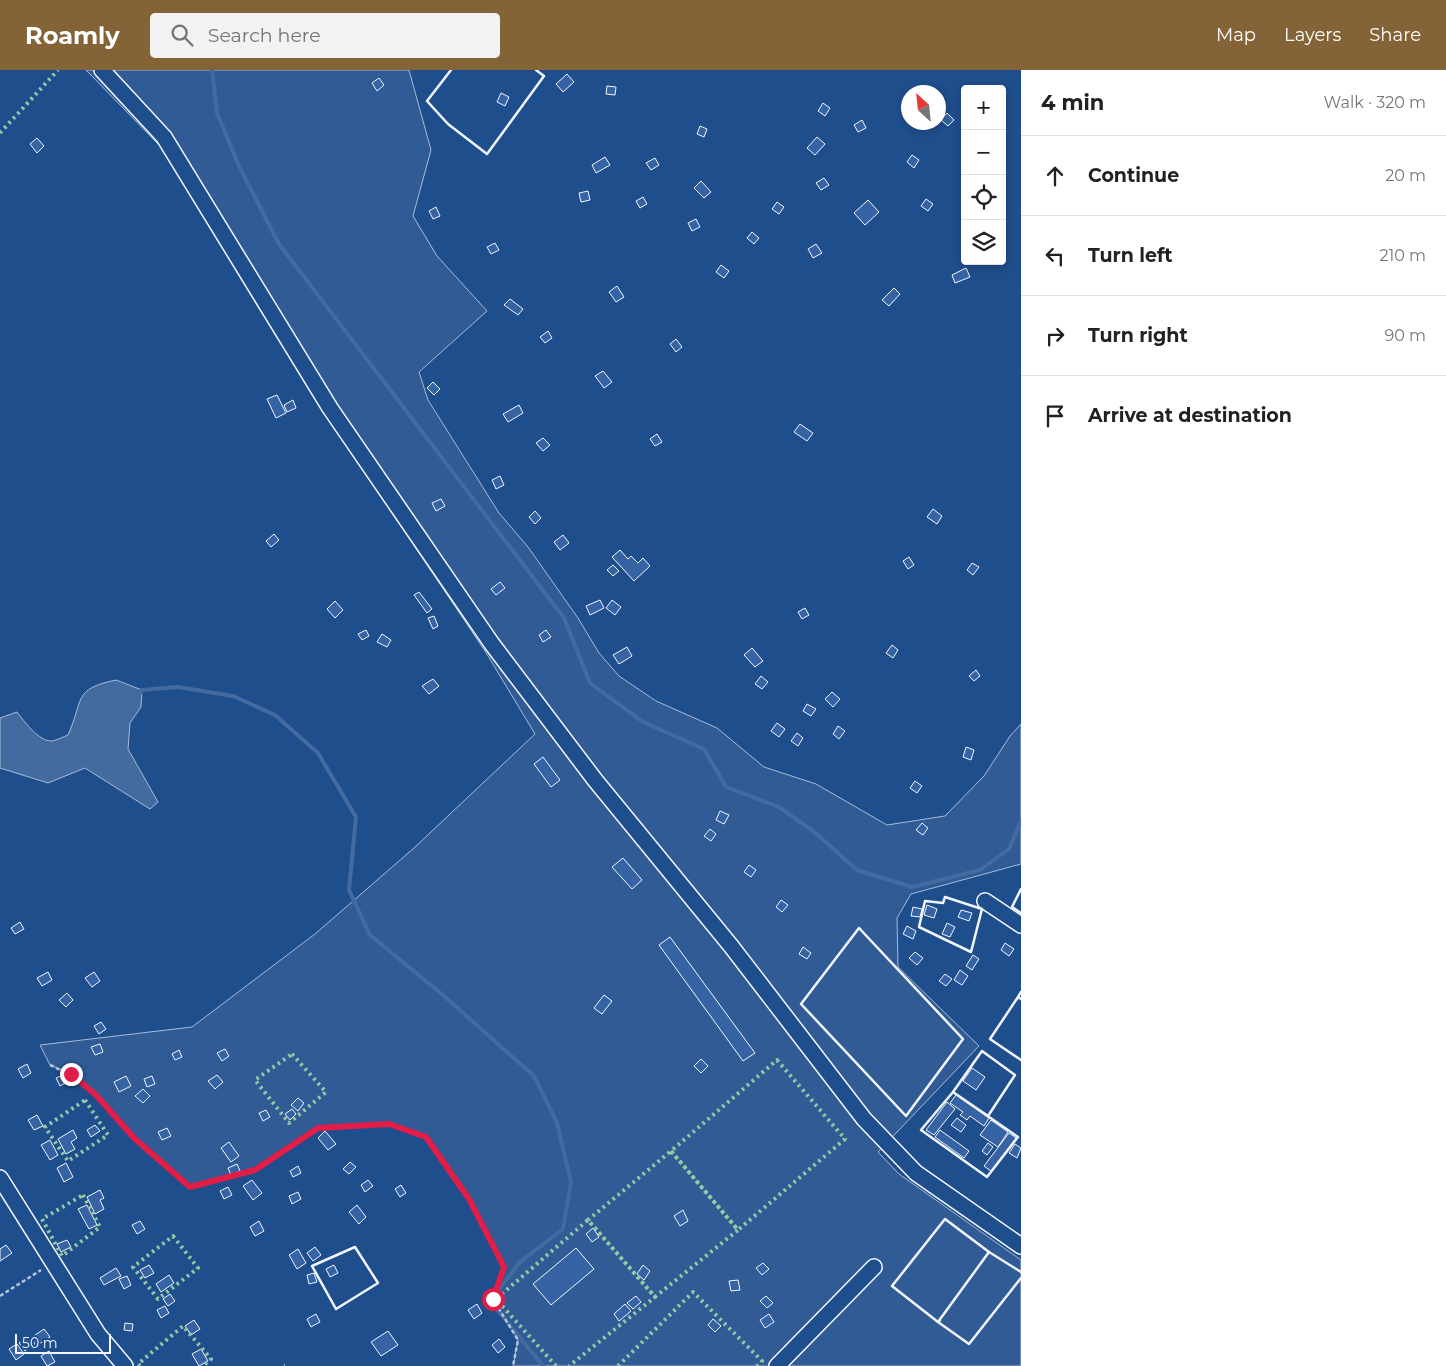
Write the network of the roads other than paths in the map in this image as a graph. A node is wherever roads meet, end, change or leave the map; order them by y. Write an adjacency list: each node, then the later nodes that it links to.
1 (102, 70): 5 (street)
2 (985, 901): 3 (street)
3 (1021, 925)
4 (0, 1178): 7 (street)
5 (1021, 1246)
6 (874, 1267): 8 (street)
7 (125, 1366)
8 (777, 1366)

